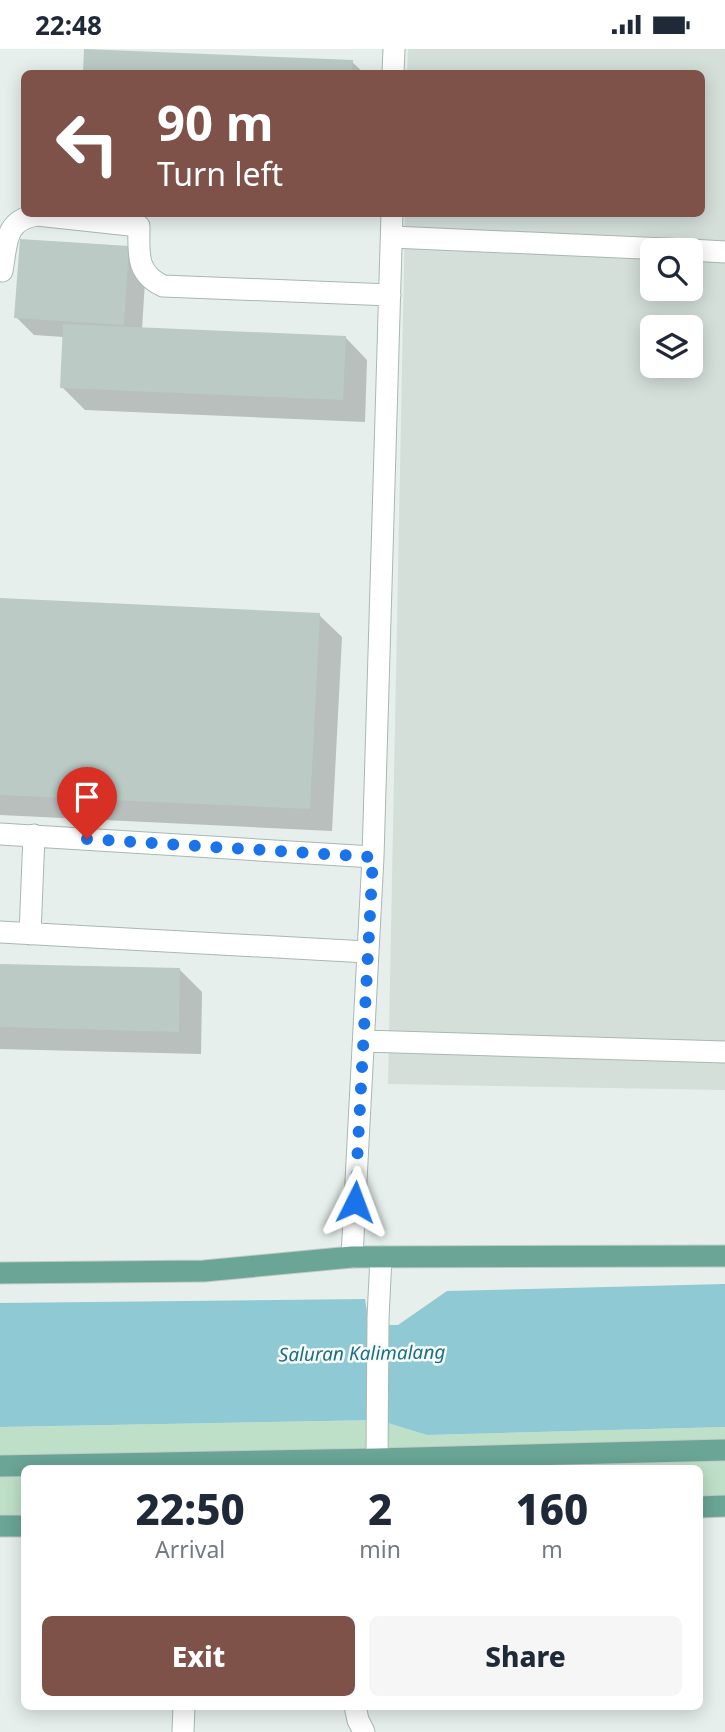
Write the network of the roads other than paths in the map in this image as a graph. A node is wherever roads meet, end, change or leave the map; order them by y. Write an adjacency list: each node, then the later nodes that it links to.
1 (394, 49): 2 (street)
2 (393, 70)
3 (24, 217): 11 (street)
4 (78, 217): 6 (street)
5 (392, 217): 7 (street)
6 (139, 220): 12 (street)
7 (392, 237): 8 (street); 12 (street)
8 (640, 248)
9 (703, 251): 10 (street)
10 (725, 252)
11 (2, 271)
12 (390, 295): 15 (street)
13 (0, 834): 14 (street)
14 (34, 835): 15 (street); 17 (street)
15 (373, 857): 18 (street)
16 (0, 932): 17 (street)
17 (30, 934): 18 (street)
18 (367, 951): 19 (street)
19 (364, 1041): 20 (street); 22 (street)
20 (725, 1052)
21 (725, 1256): 23 (main road)
22 (352, 1257): 23 (main road); 24 (main road)
23 (381, 1257): 26 (street)
24 (0, 1273)
25 (725, 1450): 26 (main road)
26 (377, 1459): 27 (main road)
27 (54, 1465)
28 (0, 1466): 29 (main road)
29 (21, 1466)
30 (725, 1506): 31 (main road)
31 (703, 1507)
32 (0, 1526): 33 (main road)
33 (21, 1526)
34 (184, 1710): 36 (street)
35 (356, 1710): 37 (street)
36 (183, 1732)
37 (364, 1732)

